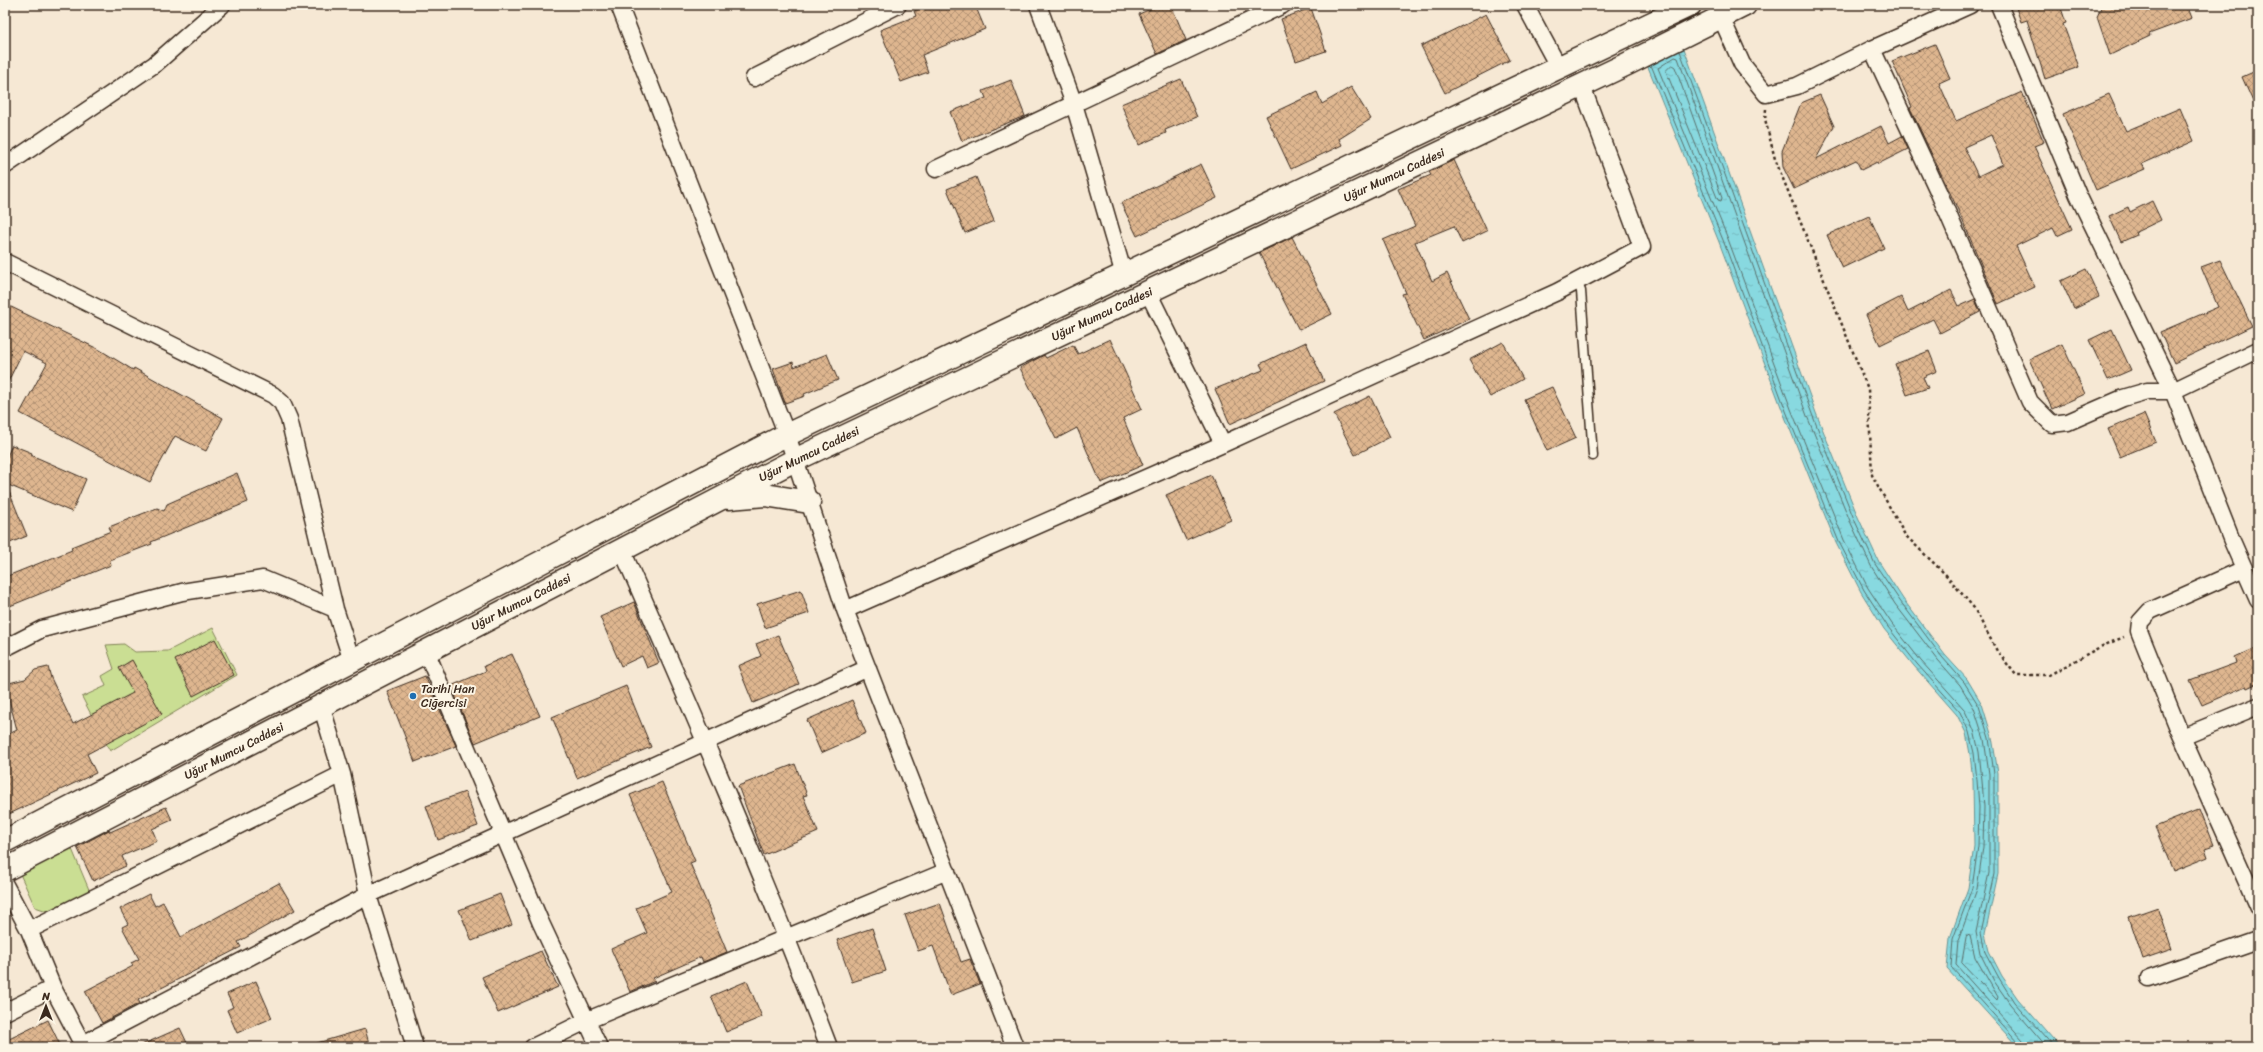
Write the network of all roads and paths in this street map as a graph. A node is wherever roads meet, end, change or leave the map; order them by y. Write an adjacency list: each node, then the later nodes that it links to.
1 (222, 5): 18 (street)
2 (619, 5): 26 (street)
3 (898, 5): 14 (street)
4 (1038, 5): 17 (street)
5 (1283, 5): 17 (street)
6 (1525, 5): 13 (street)
7 (1745, 5): 11 (street, Uğur Mumcu Caddesi)
8 (1970, 5): 12 (street)
9 (1999, 5): 25 (street)
10 (1685, 8): 13 (street)
11 (1720, 18): 15 (street, Uğur Mumcu Caddesi); 16 (street)
12 (1872, 49): 16 (street); 25 (street)
13 (1559, 68): 21 (street)
14 (754, 78)
15 (1582, 86): 22 (street); 23 (street, Uğur Mumcu Caddesi)
16 (1766, 94): 37 (path)
17 (1074, 104): 19 (street); 21 (street)
18 (5, 166)
19 (936, 169)
20 (5, 262): 35 (street)
21 (1124, 275): 26 (street)
22 (1577, 281): 27 (street); 28 (lane)
23 (1148, 292): 27 (street); 29 (street, Uğur Mumcu Caddesi)
24 (2258, 350): 25 (street)
25 (2173, 391): 33 (street)
26 (787, 435): 29 (street); 40 (street)
27 (1223, 444): 36 (street)
28 (1593, 456)
29 (796, 460): 30 (street, Uğur Mumcu Caddesi); 31 (street)
30 (720, 499): 31 (street); 32 (street, Uğur Mumcu Caddesi)
31 (809, 502): 36 (street)
32 (622, 550): 39 (street, Uğur Mumcu Caddesi); 47 (street)
33 (2244, 569): 34 (street); 37 (street)
34 (2258, 600)
35 (335, 609): 38 (street); 40 (street)
36 (845, 610): 41 (street)
37 (2139, 631): 46 (street)
38 (5, 648)
39 (426, 651): 43 (street, Uğur Mumcu Caddesi); 49 (street)
40 (352, 661): 42 (street); 43 (street)
41 (868, 668): 47 (street); 52 (street)
42 (311, 682): 44 (street); 50 (street)
43 (364, 683): 44 (street, Uğur Mumcu Caddesi)
44 (321, 706): 48 (street); 51 (street, Uğur Mumcu Caddesi)
45 (2258, 706): 46 (street)
46 (2182, 737): 55 (street)
47 (706, 742): 49 (street); 57 (street)
48 (342, 774): 54 (street); 56 (street)
49 (503, 833): 54 (street); 62 (street)
50 (6, 839)
51 (5, 870)
52 (947, 871): 57 (street); 68 (street)
53 (5, 885): 56 (street)
54 (368, 895): 63 (street); 64 (street)
55 (2258, 907)
56 (29, 930): 60 (street)
57 (787, 936): 62 (street); 67 (street)
58 (2258, 940): 59 (street)
59 (2149, 978)
60 (53, 988): 61 (street); 63 (street)
61 (5, 1012)
62 (588, 1020): 65 (street); 66 (street)
63 (83, 1045)
64 (415, 1047)
65 (533, 1047)
66 (599, 1047)
67 (829, 1047)
68 (1015, 1047)

